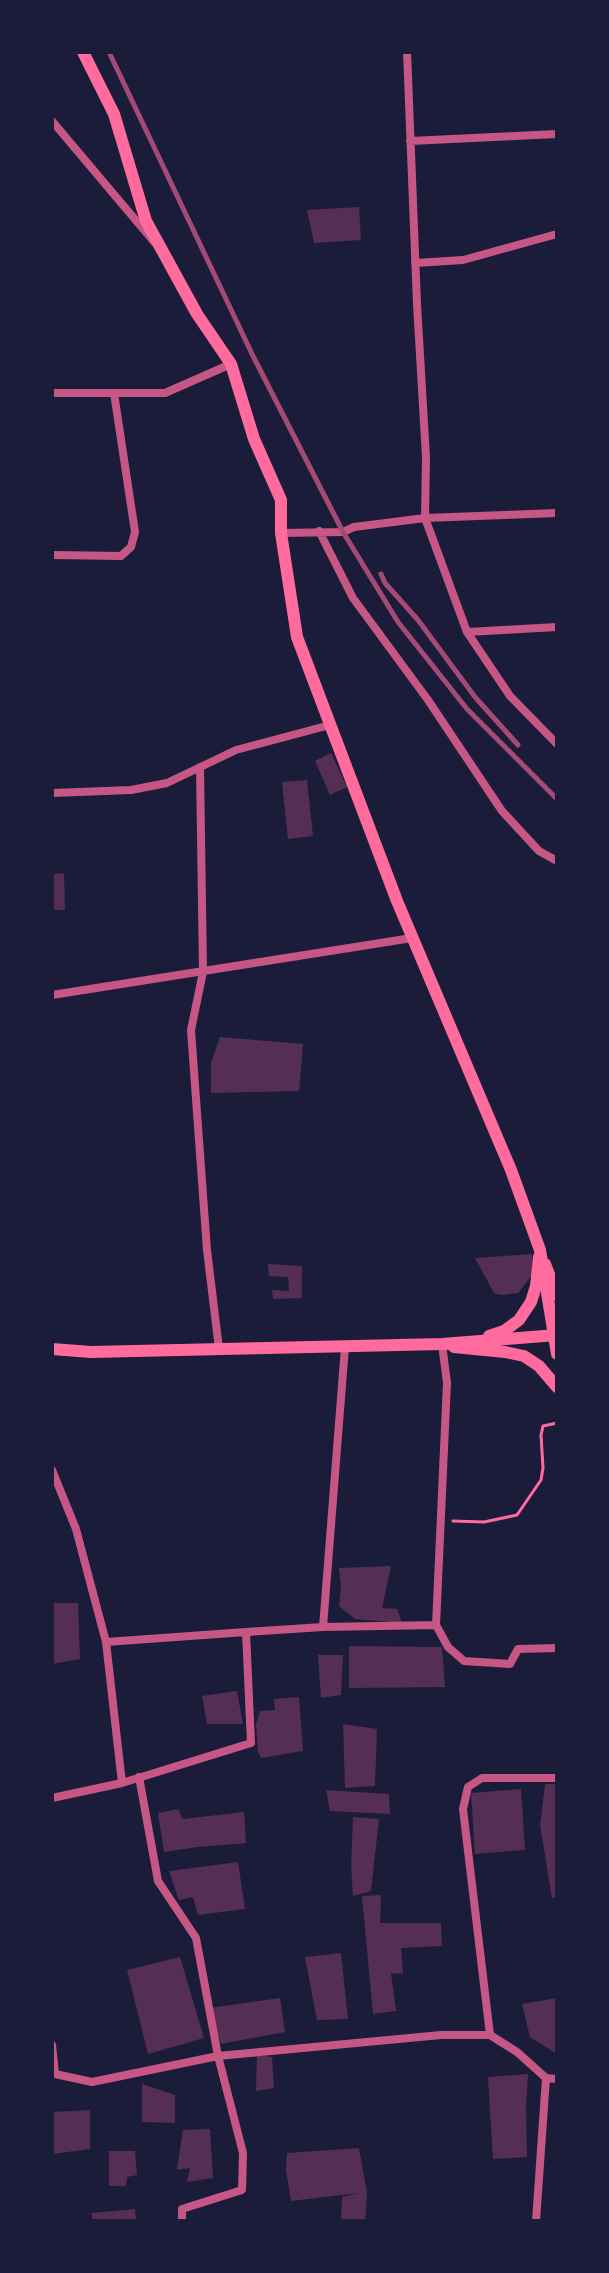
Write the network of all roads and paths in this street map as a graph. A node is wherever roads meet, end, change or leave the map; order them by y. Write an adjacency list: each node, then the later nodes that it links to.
1 (83, 52): 7 (main road)
2 (407, 52): 5 (street)
3 (52, 121): 7 (street)
4 (557, 134): 5 (street)
5 (410, 141): 8 (street)
6 (557, 234): 8 (street)
7 (164, 252): 9 (main road)
8 (415, 263): 13 (street)
9 (231, 364): 11 (street); 15 (main road)
10 (52, 393): 11 (street)
11 (114, 393): 16 (street)
12 (557, 513): 13 (street)
13 (425, 518): 14 (street); 18 (street)
14 (319, 531): 15 (street); 23 (street)
15 (281, 533): 19 (main road)
16 (52, 555)
17 (557, 627): 18 (street)
18 (467, 632): 20 (street)
19 (330, 725): 21 (street); 24 (main road)
20 (557, 744)
21 (200, 767): 22 (street); 25 (street)
22 (52, 793)
23 (557, 861)
24 (412, 938): 25 (street); 27 (main road)
25 (203, 972): 26 (street); 34 (street)
26 (52, 995)
27 (540, 1250): 28 (main road); 29 (main road); 30 (main road)
28 (557, 1295)
29 (556, 1336): 30 (main road); 35 (main road)
30 (471, 1341): 31 (main road)
31 (442, 1344): 32 (main road); 36 (main road); 39 (street)
32 (345, 1347): 34 (main road); 41 (street)
33 (52, 1349): 34 (main road)
34 (219, 1349)
35 (557, 1354)
36 (557, 1387)
37 (557, 1423): 39 (path)
38 (52, 1470): 43 (street)
39 (441, 1520): 40 (street)
40 (436, 1625): 41 (street); 44 (street)
41 (323, 1627): 42 (street)
42 (246, 1632): 43 (street); 45 (street)
43 (106, 1642): 47 (street)
44 (557, 1648)
45 (139, 1777): 47 (street); 51 (street)
46 (557, 1778): 49 (street)
47 (122, 1783): 48 (street)
48 (52, 1798)
49 (490, 2035): 51 (street); 53 (street)
50 (52, 2045): 52 (street)
51 (218, 2056): 52 (street); 55 (street)
52 (54, 2076)
53 (546, 2078): 54 (street); 56 (street)
54 (557, 2079)
55 (182, 2221)
56 (536, 2221)

